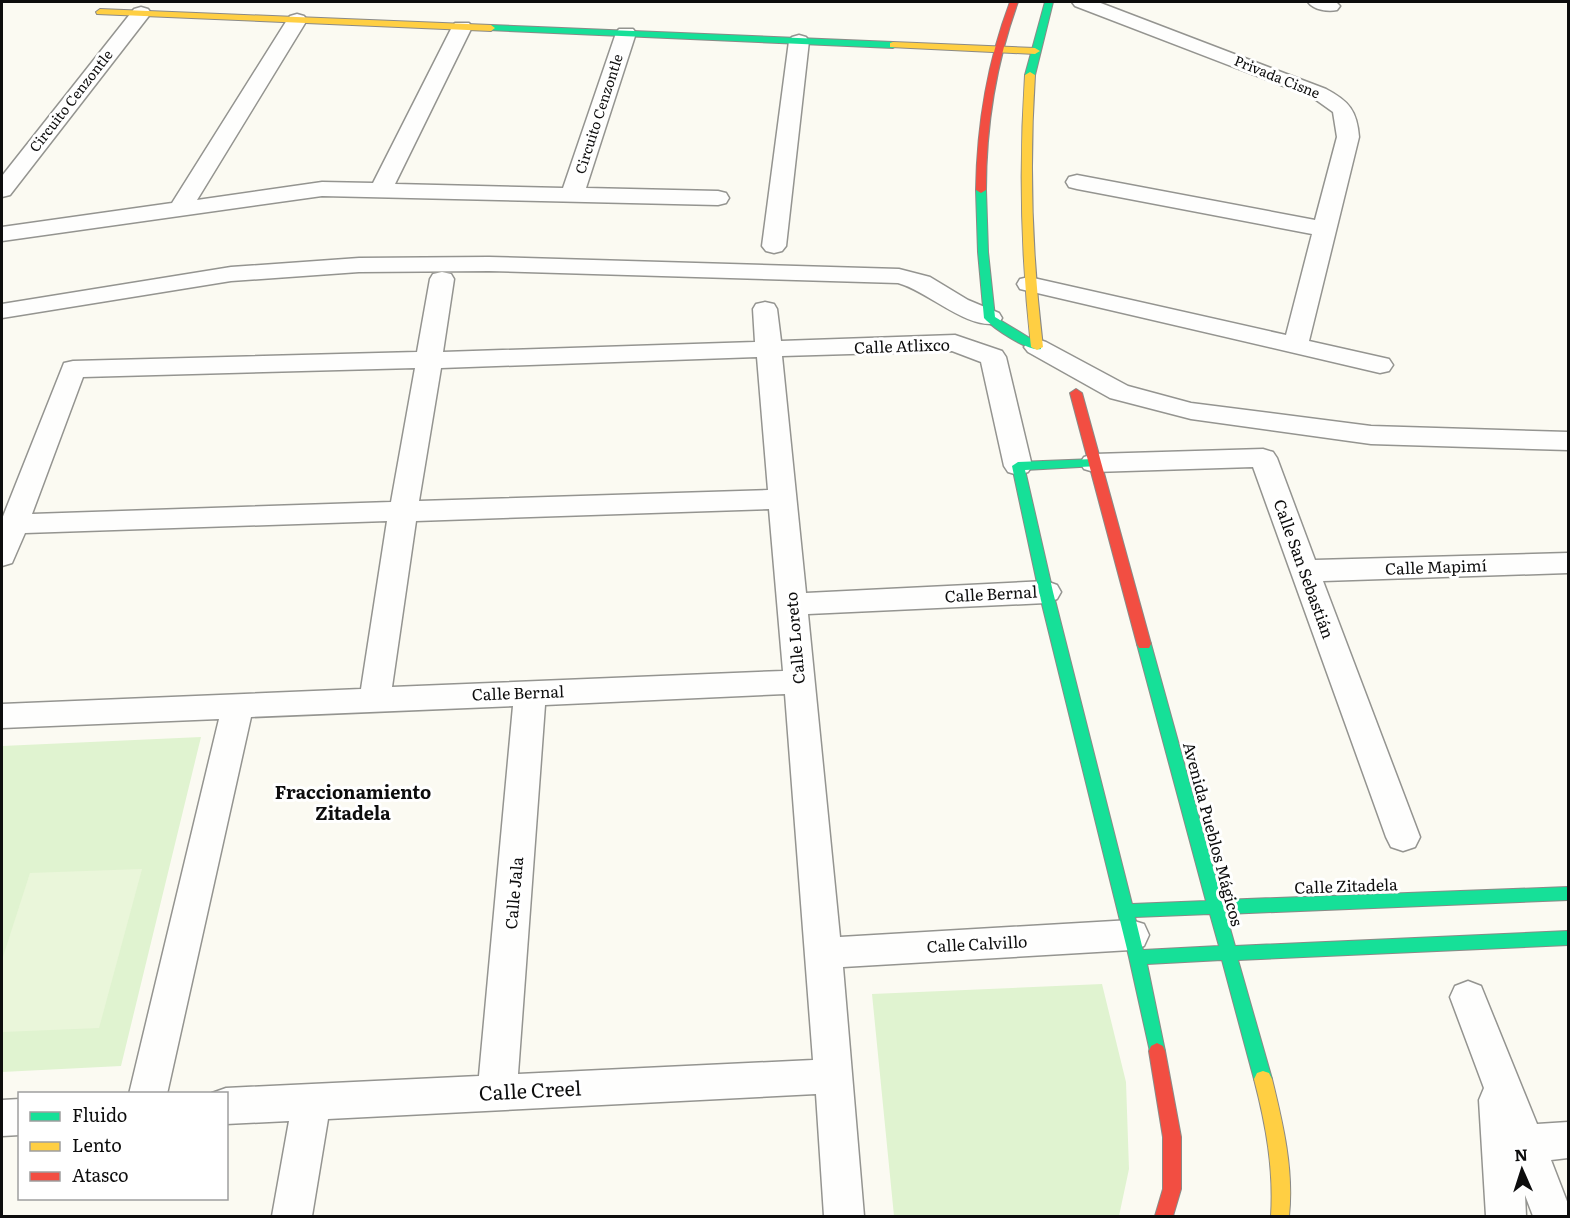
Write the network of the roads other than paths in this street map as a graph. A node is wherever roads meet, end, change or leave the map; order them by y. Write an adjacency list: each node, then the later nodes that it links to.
1 (1014, 2): 10 (street)
2 (1049, 2): 11 (street)
3 (1082, 2): 18 (street, Privada Cisne)
4 (100, 12): 5 (street, Circuito Cenzontle)
5 (141, 13): 6 (street, Circuito Cenzontle); 13 (street, Circuito Cenzontle)
6 (297, 20): 7 (street, Circuito Cenzontle); 17 (street)
7 (462, 27): 8 (street, Circuito Cenzontle); 14 (street)
8 (626, 33): 9 (street, Circuito Cenzontle); 15 (street, Circuito Cenzontle)
9 (799, 41): 10 (street, Circuito Cenzontle); 20 (street)
10 (997, 49): 11 (street, Circuito Cenzontle); 25 (street)
11 (1035, 51): 22 (street)
12 (1077, 182): 18 (street)
13 (2, 190)
14 (380, 191): 15 (street, Circuito Cenzontle); 17 (street, Circuito Cenzontle)
15 (572, 195): 16 (street, Circuito Cenzontle)
16 (718, 198)
17 (181, 207): 19 (street, Circuito Cenzontle)
18 (1324, 229): 26 (street, Privada Cisne)
19 (2, 234)
20 (774, 246)
21 (442, 279): 29 (street)
22 (1029, 284): 26 (street); 27 (street)
23 (765, 309): 28 (street, Calle Loreto)
24 (2, 311): 25 (street)
25 (990, 318): 27 (street)
26 (1296, 344): 30 (street)
27 (1037, 347): 32 (street)
28 (769, 350): 29 (street); 34 (street, Calle Atlixco); 35 (street, Calle Loreto)
29 (429, 360): 36 (street); 37 (street)
30 (1380, 365)
31 (1076, 393): 33 (street, Avenida Pueblos Mágicos)
32 (1569, 441)
33 (1094, 463): 34 (street); 40 (street, Calle San Sebastián); 50 (street, Avenida Pueblos Mágicos)
34 (1018, 466): 41 (street)
35 (782, 499): 36 (street); 42 (street, Calle Loreto)
36 (403, 512): 37 (street); 45 (street)
37 (14, 524): 38 (street)
38 (2, 556)
39 (1567, 567): 40 (street, Calle Mapimí)
40 (1304, 572): 48 (street, Calle San Sebastián)
41 (1046, 592): 42 (street, Calle Bernal); 52 (street)
42 (792, 604): 43 (street, Calle Loreto)
43 (799, 682): 44 (street, Calle Bernal); 56 (street, Calle Loreto)
44 (530, 693): 45 (street, Calle Bernal); 61 (street, Calle Jala)
45 (375, 699): 46 (street, Calle Bernal)
46 (238, 705): 47 (street, Calle Bernal); 60 (street)
47 (2, 716)
48 (1403, 837)
49 (1569, 893): 50 (street, Calle Zitadela)
50 (1216, 907): 52 (street, Calle Zitadela); 55 (street, Avenida Pueblos Mágicos)
51 (1430, 927): 54 (street)
52 (1131, 934): 55 (street); 56 (street, Calle Calvillo); 70 (street)
53 (1569, 938): 54 (street)
54 (1437, 945): 55 (street)
55 (1228, 953): 71 (street, Avenida Pueblos Mágicos)
56 (825, 961): 59 (street, Calle Loreto)
57 (1468, 997): 58 (street)
58 (1496, 1070): 67 (street); 72 (street)
59 (834, 1076): 61 (street, Calle Creel); 69 (street, Calle Loreto)
60 (148, 1092)
61 (497, 1093): 62 (street, Calle Creel)
62 (312, 1102): 63 (street, Calle Creel); 68 (street)
63 (228, 1106)
64 (18, 1117): 65 (street)
65 (2, 1118)
66 (1569, 1140): 67 (street)
67 (1524, 1143): 73 (street)
68 (292, 1216)
69 (844, 1216)
70 (1164, 1216)
71 (1280, 1216)
72 (1506, 1216)
73 (1553, 1216)

